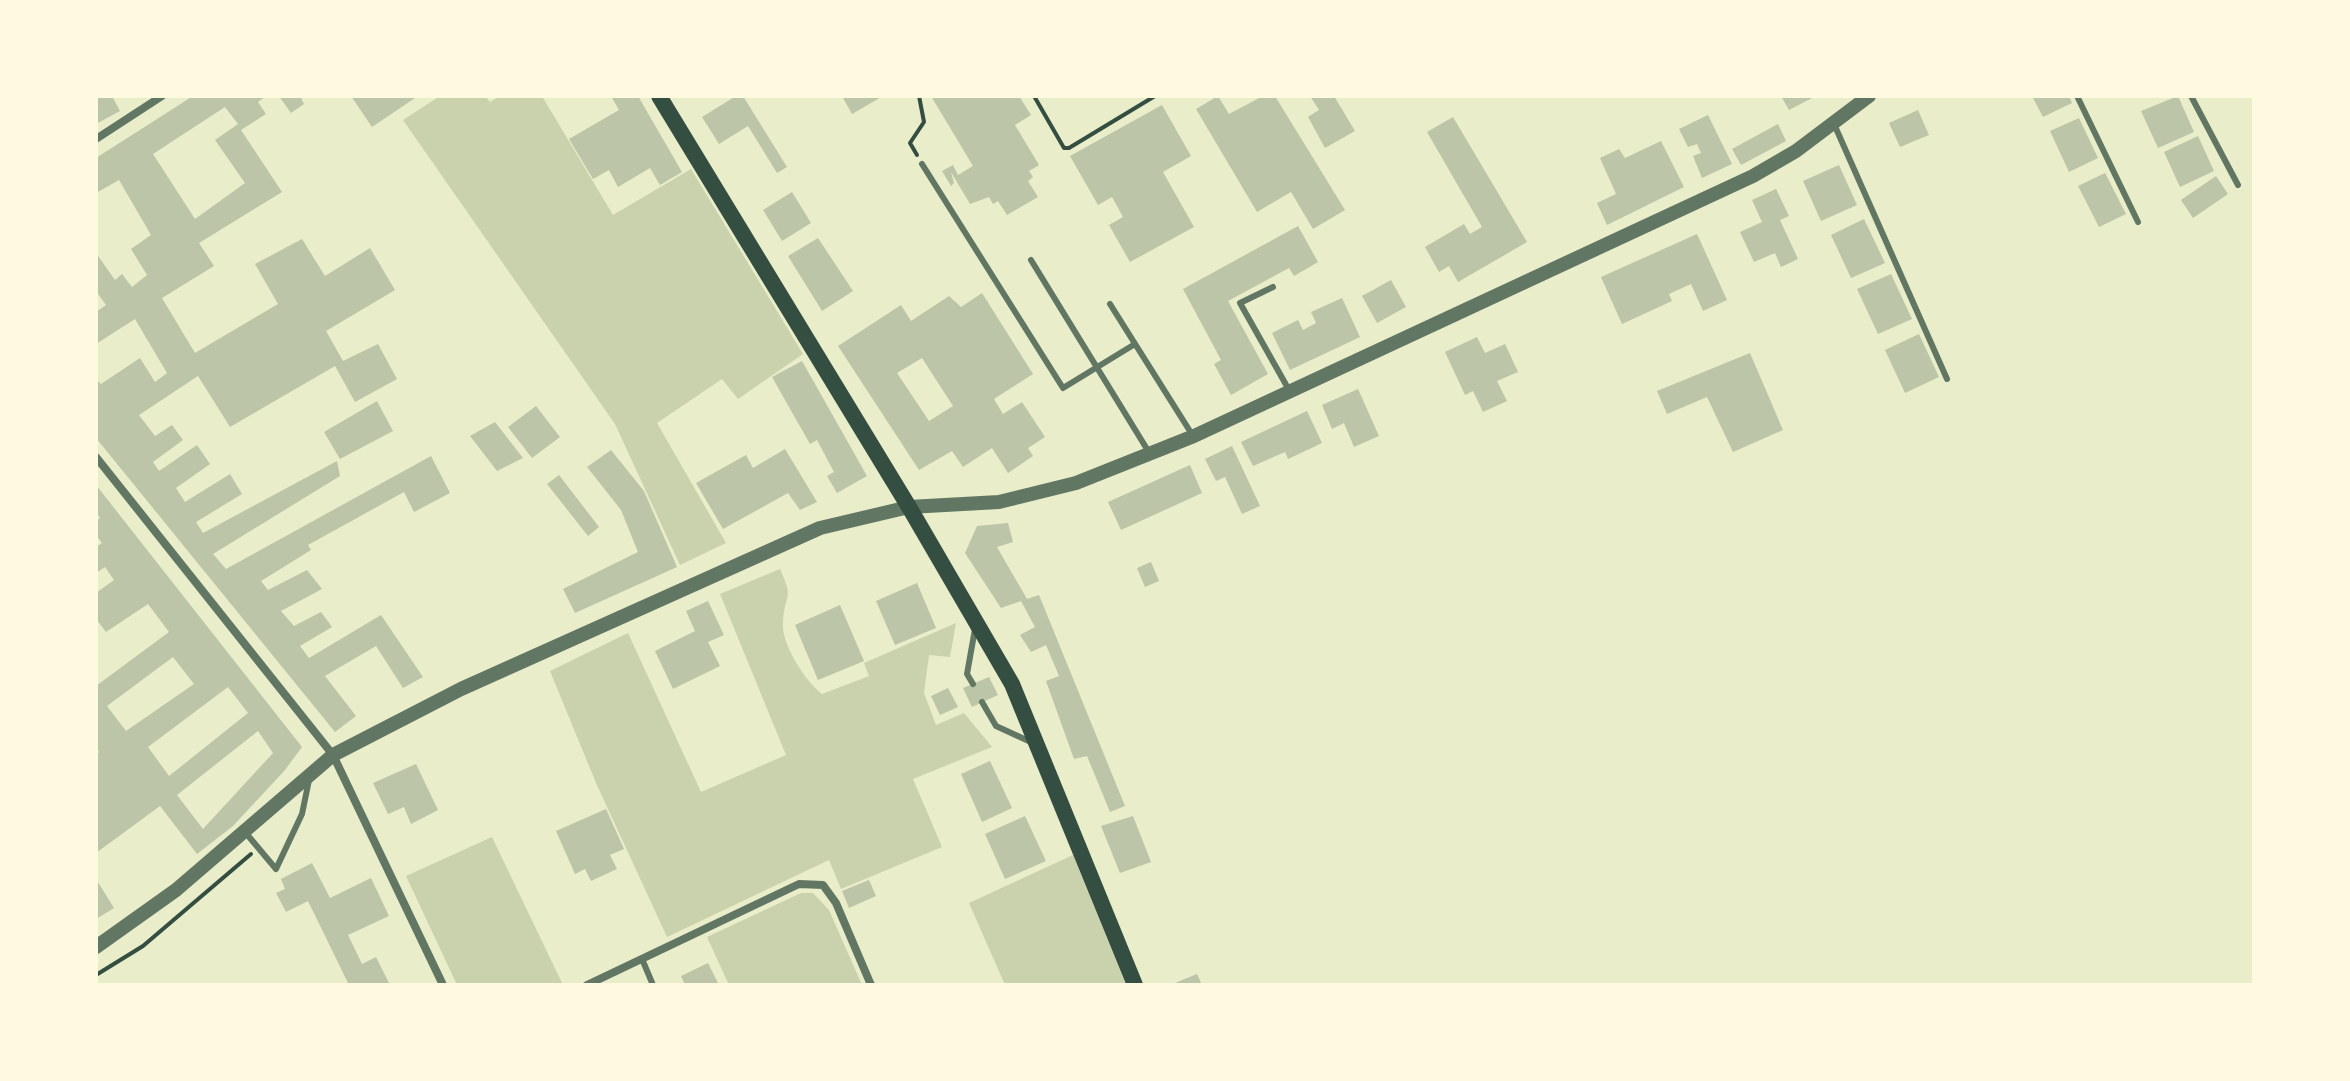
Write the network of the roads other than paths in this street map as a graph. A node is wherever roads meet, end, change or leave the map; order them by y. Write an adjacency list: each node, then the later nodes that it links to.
1 (162, 96): 7 (street)
2 (659, 96): 21 (main road)
3 (1869, 96): 6 (street)
4 (2077, 96): 10 (lane)
5 (2191, 96): 9 (lane)
6 (1834, 124): 16 (lane); 17 (street)
7 (96, 139)
8 (922, 164): 15 (lane)
9 (2238, 185)
10 (2138, 222)
11 (1031, 260): 15 (lane)
12 (1273, 287): 17 (lane)
13 (1110, 304): 14 (lane)
14 (1135, 344): 15 (lane); 18 (lane)
15 (1097, 368): 19 (lane)
16 (1947, 379)
17 (1290, 392): 18 (street)
18 (1194, 436): 19 (street)
19 (1150, 454): 21 (street)
20 (96, 457): 26 (street)
21 (909, 507): 22 (main road); 26 (street)
22 (976, 622): 23 (lane); 25 (main road)
23 (973, 684)
24 (982, 702): 25 (lane)
25 (1036, 744): 35 (main road)
26 (333, 755): 27 (street); 31 (street)
27 (311, 772): 28 (street); 28 (lane)
28 (245, 831): 29 (street)
29 (96, 947)
30 (642, 959): 32 (street); 33 (lane); 34 (street)
31 (443, 985)
32 (587, 985)
33 (653, 985)
34 (871, 985)
35 (1135, 985)

